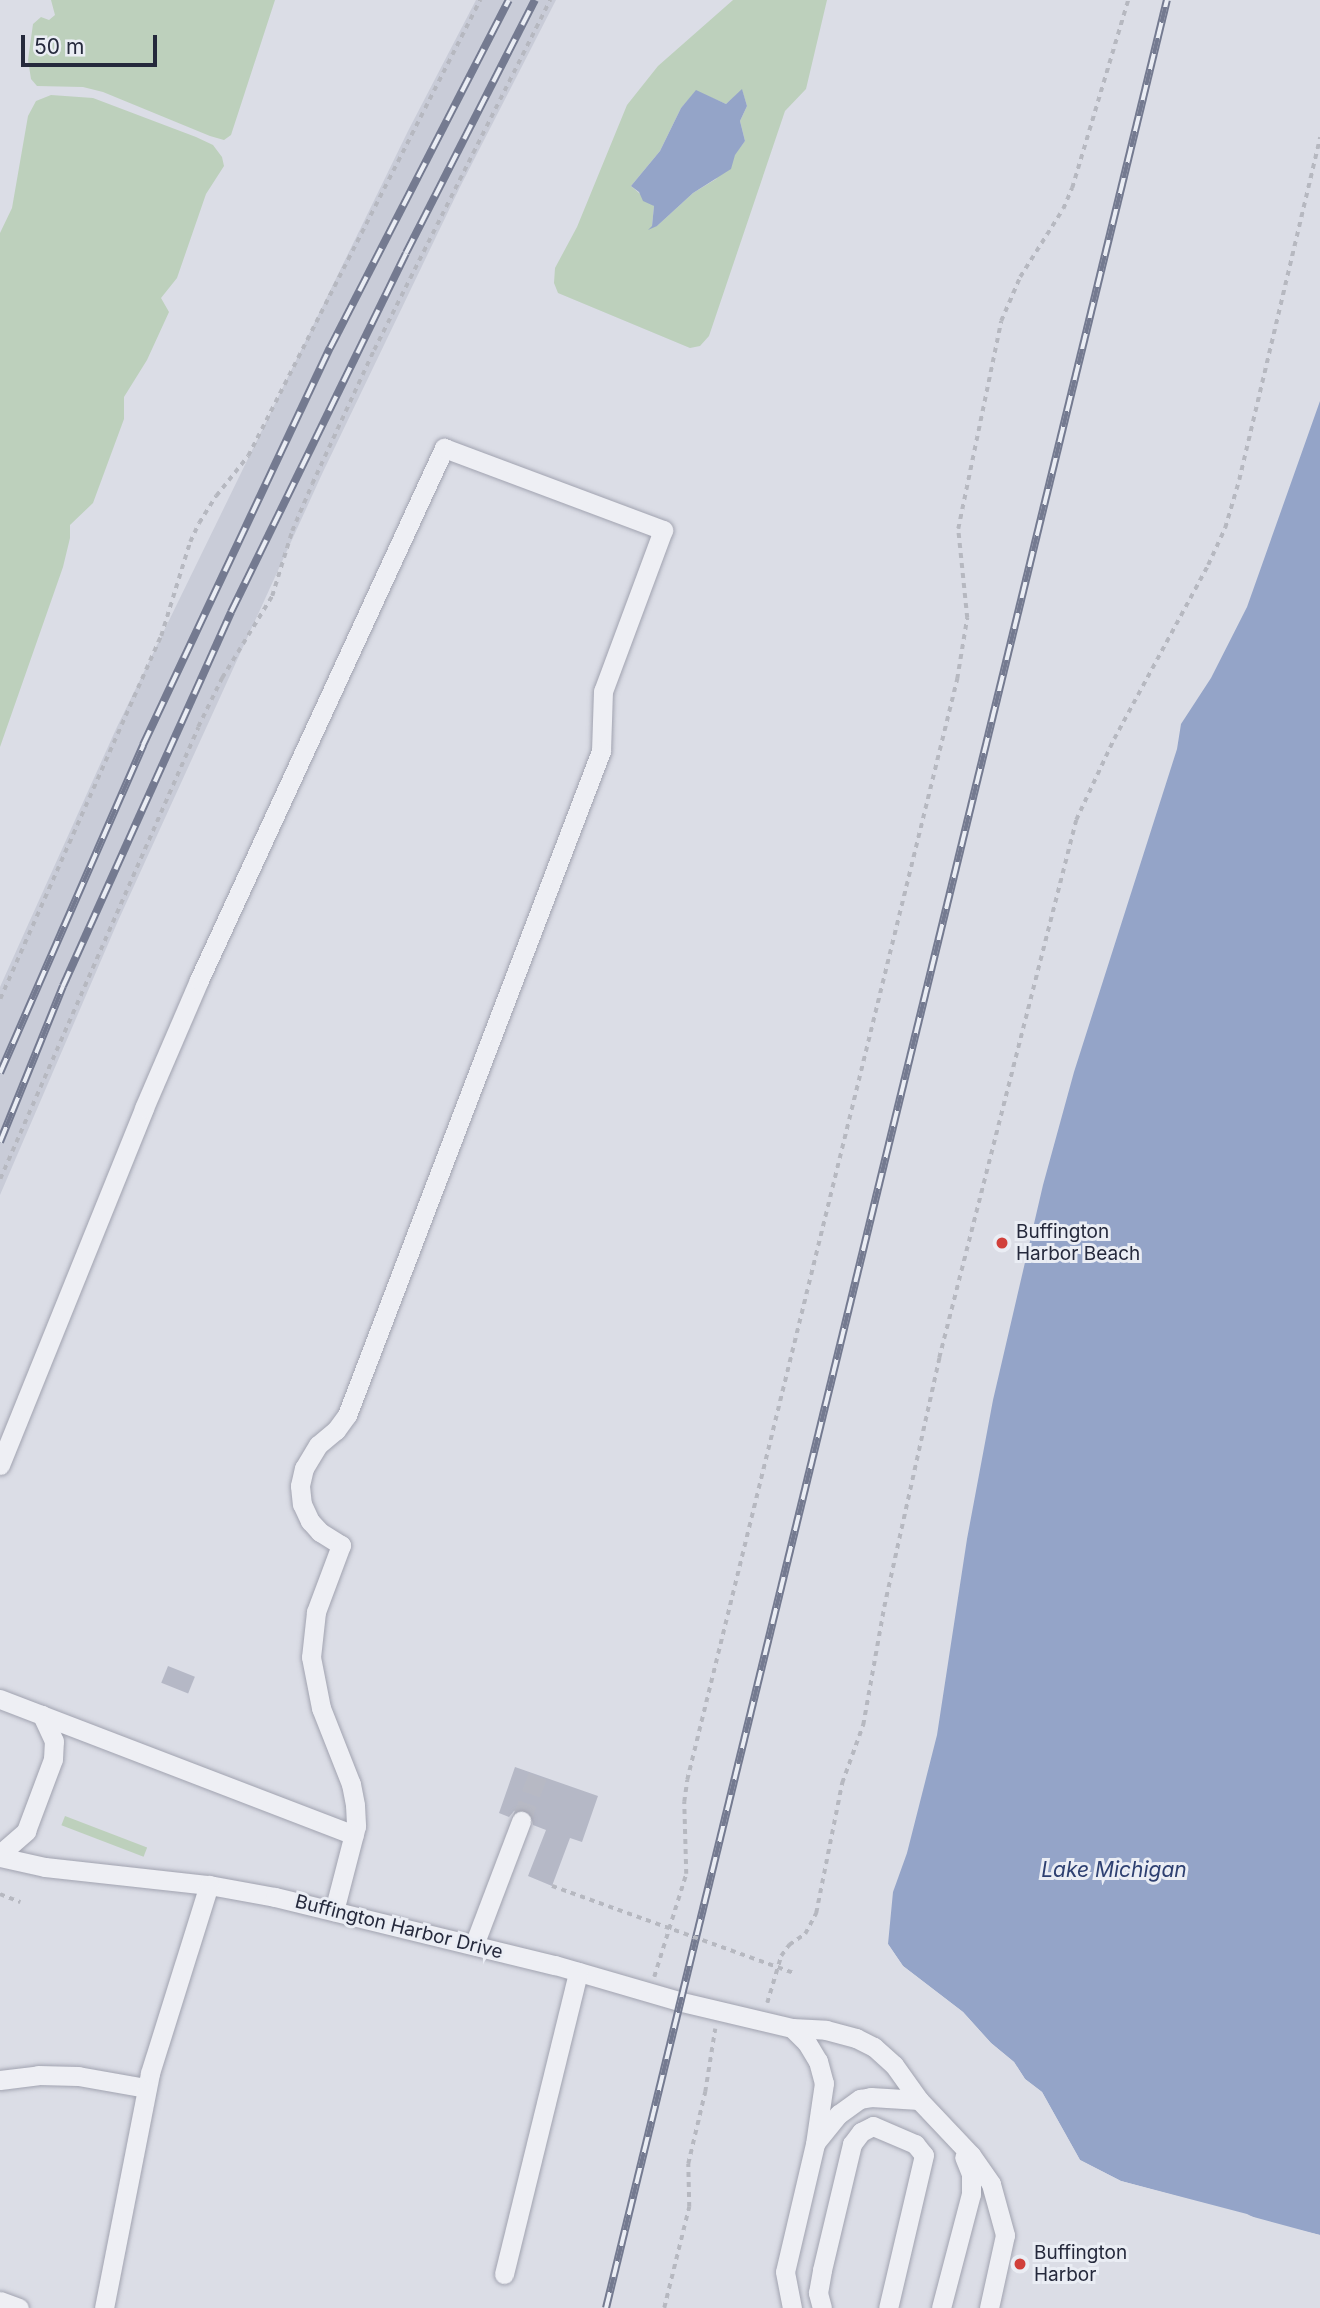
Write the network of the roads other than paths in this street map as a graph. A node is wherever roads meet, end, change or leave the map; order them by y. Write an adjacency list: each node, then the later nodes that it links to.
1 (0, 1465): 5 (street)
2 (0, 1699): 3 (street)
3 (42, 1715): 5 (street); 6 (street)
4 (521, 1821): 9 (street)
5 (354, 1835): 8 (street)
6 (0, 1855): 7 (street, Buffington Harbor Drive)
7 (209, 1885): 8 (street, Buffington Harbor Drive); 13 (street)
8 (334, 1911): 9 (street, Buffington Harbor Drive)
9 (474, 1945): 10 (street, Buffington Harbor Drive)
10 (578, 1972): 11 (street, Buffington Harbor Drive); 18 (street)
11 (792, 2028): 14 (street, Buffington Harbor Drive); 16 (street)
12 (0, 2080): 13 (street)
13 (146, 2088): 21 (street)
14 (919, 2100): 15 (street, Buffington Harbor Drive); 16 (street)
15 (949, 2132): 17 (street); 25 (street); 26 (street, Buffington Harbor Drive)
16 (815, 2144): 22 (street)
17 (922, 2150): 23 (street); 24 (street)
18 (504, 2274)
19 (0, 2301): 20 (street)
20 (19, 2308)
21 (104, 2308)
22 (792, 2308)
23 (822, 2308)
24 (888, 2308)
25 (941, 2308)
26 (989, 2308)

